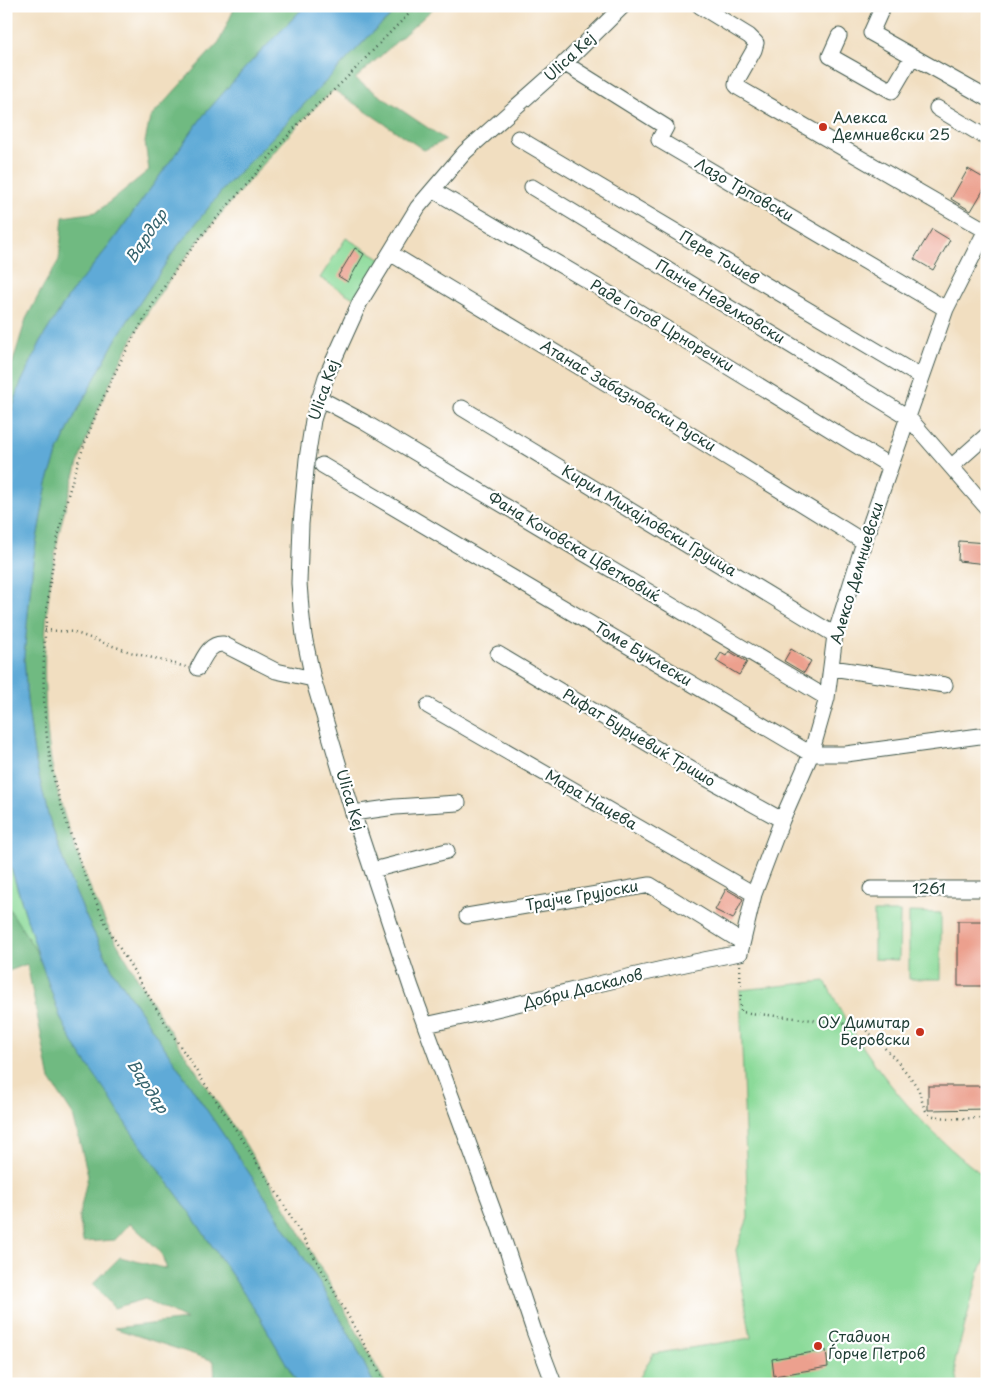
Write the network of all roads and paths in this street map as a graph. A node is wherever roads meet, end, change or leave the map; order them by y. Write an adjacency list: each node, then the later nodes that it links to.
1 (418, 6): 27 (path)
2 (623, 6): 7 (street, Ulica Kej)
3 (700, 6): 14 (street)
4 (883, 6): 6 (street)
5 (839, 36): 6 (street)
6 (912, 57): 8 (street)
7 (564, 63): 13 (street, Ulica Kej); 16 (street, Лазо Трповски)
8 (987, 98)
9 (937, 108): 11 (street)
10 (518, 138): 17 (street, Пере Тошев)
11 (987, 138)
12 (532, 187): 20 (street, Панче Неделковски)
13 (433, 190): 15 (street, Ulica Kej); 23 (street, Раде Гогов Црноречки)
14 (986, 229): 16 (street, Алексо Демниевски)
15 (390, 253): 18 (street, Ulica Kej); 26 (street, Атанас Забазновски Руски)
16 (946, 309): 17 (street, Алексо Демниевски)
17 (921, 377): 20 (street, Алексо Демниевски)
18 (319, 398): 32 (street, Ulica Kej); 34 (street, Фана Кочовска Цветковиќ)
19 (462, 408): 28 (street, Кирил Михајловски Груица)
20 (908, 417): 23 (street, Алексо Демниевски); 24 (street, Панче Неделковски)
21 (987, 435): 24 (street)
22 (322, 465): 37 (street, Томе Буклески)
23 (890, 466): 26 (street, Алексо Демниевски)
24 (952, 466): 25 (street, Панче Неделковски)
25 (987, 508)
26 (864, 542): 28 (street, Алексо Демниевски)
27 (45, 630): 31 (path); 50 (path)
28 (835, 635): 30 (street, Алексо Демниевски)
29 (498, 654): 40 (street, Рифат Бурџевиќ Тришо)
30 (832, 668): 33 (street); 34 (street, Алексо Демниевски)
31 (195, 669): 32 (street)
32 (313, 679): 39 (street, Ulica Kej)
33 (945, 685)
34 (828, 698): 37 (street, Алексо Демниевски)
35 (428, 706): 45 (street, Мара Нацева)
36 (987, 735): 37 (street)
37 (811, 754): 40 (street, Алексо Демниевски)
38 (458, 803): 39 (street)
39 (353, 812): 42 (street, Ulica Kej)
40 (782, 820): 45 (street, Алексо Демниевски)
41 (447, 851): 42 (street)
42 (373, 870): 48 (street, Ulica Kej)
43 (871, 889): 44 (street, 1261)
44 (987, 889)
45 (754, 894): 47 (street, Алексо Демниевски)
46 (467, 916): 47 (street, Трајче Грујоски)
47 (741, 948): 48 (street, Добри Даскалов); 49 (path)
48 (425, 1025): 51 (street, Ulica Kej)
49 (987, 1118)
50 (386, 1384)
51 (554, 1384)

